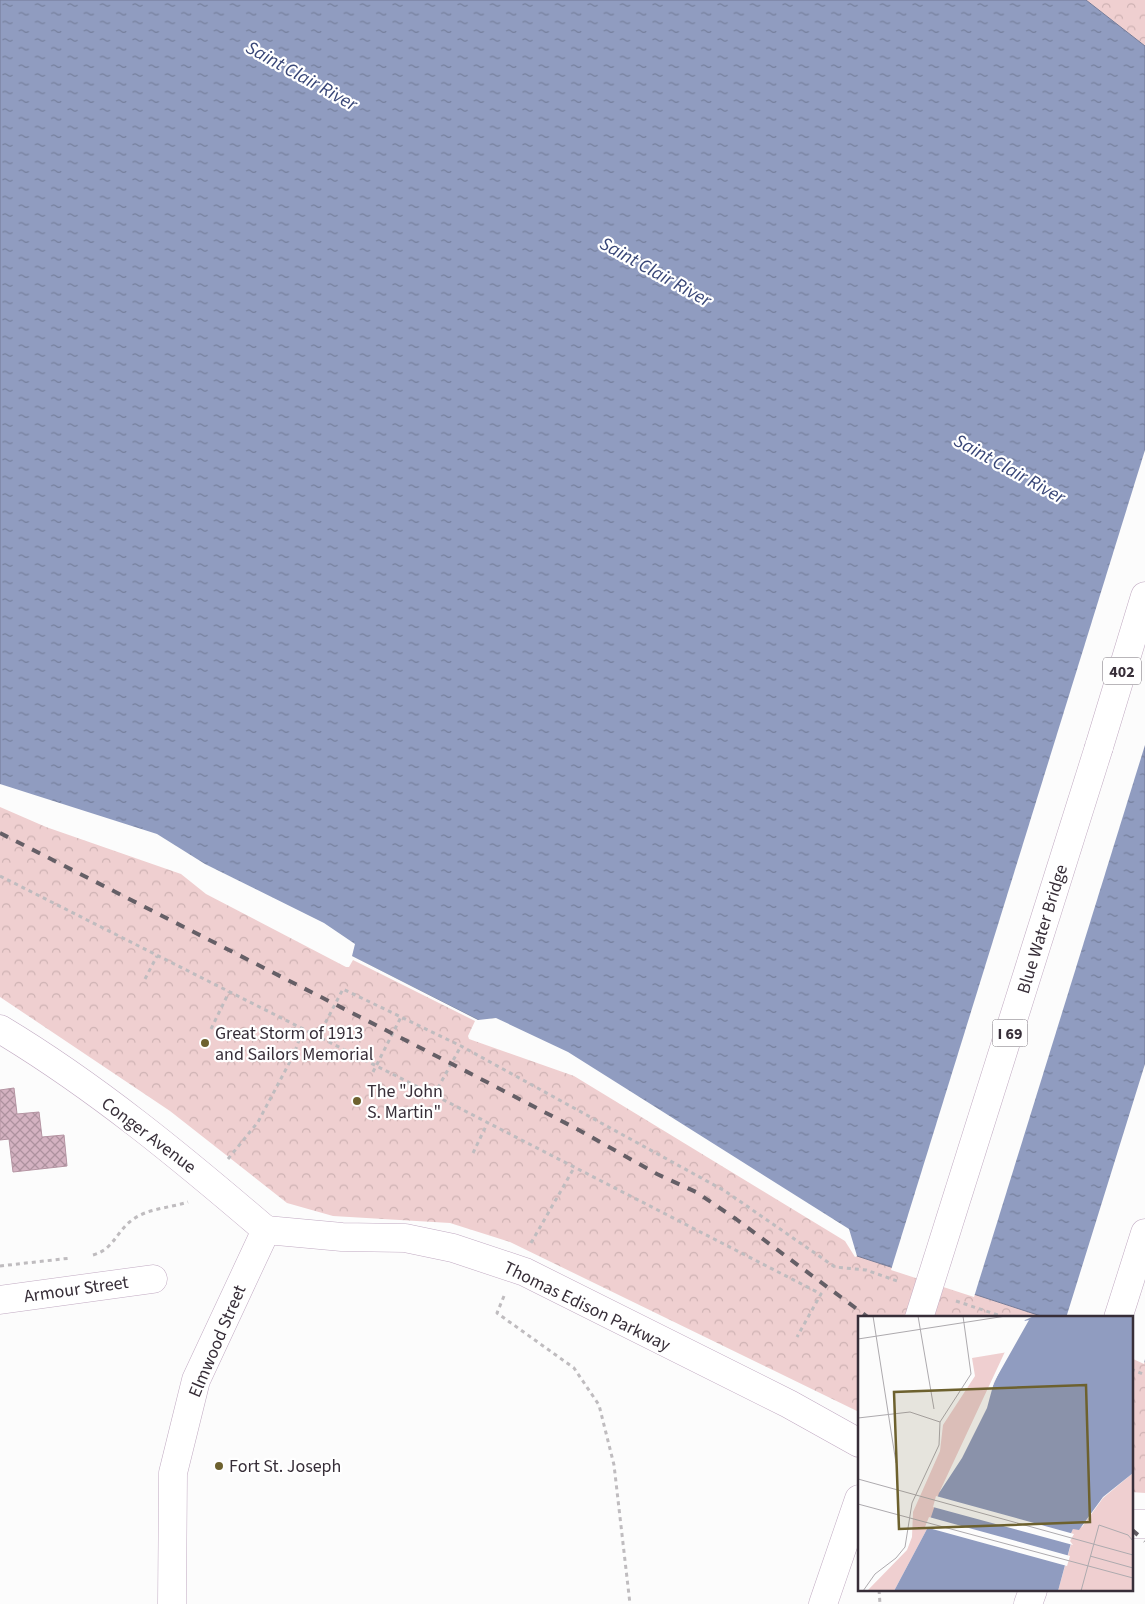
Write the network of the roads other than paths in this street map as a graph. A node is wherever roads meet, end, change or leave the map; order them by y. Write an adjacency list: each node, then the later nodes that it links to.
1 (1145, 596): 2 (main road, Blue Water Bridge / 402)
2 (1100, 747): 8 (main road, Blue Water Bridge / I 69, bridge)
3 (0, 1029): 4 (main road, Conger Avenue)
4 (266, 1230): 10 (main road, Thomas Edison Parkway); 15 (main road, Elmwood Street)
5 (1145, 1233): 9 (main road)
6 (153, 1279): 7 (main road, Armour Street)
7 (0, 1300)
8 (921, 1316)
9 (1119, 1316)
10 (858, 1442)
11 (858, 1502): 16 (main road)
12 (1132, 1524): 13 (main road)
13 (1145, 1524)
14 (1032, 1592): 17 (main road)
15 (172, 1604)
16 (824, 1604)
17 (1028, 1604)

